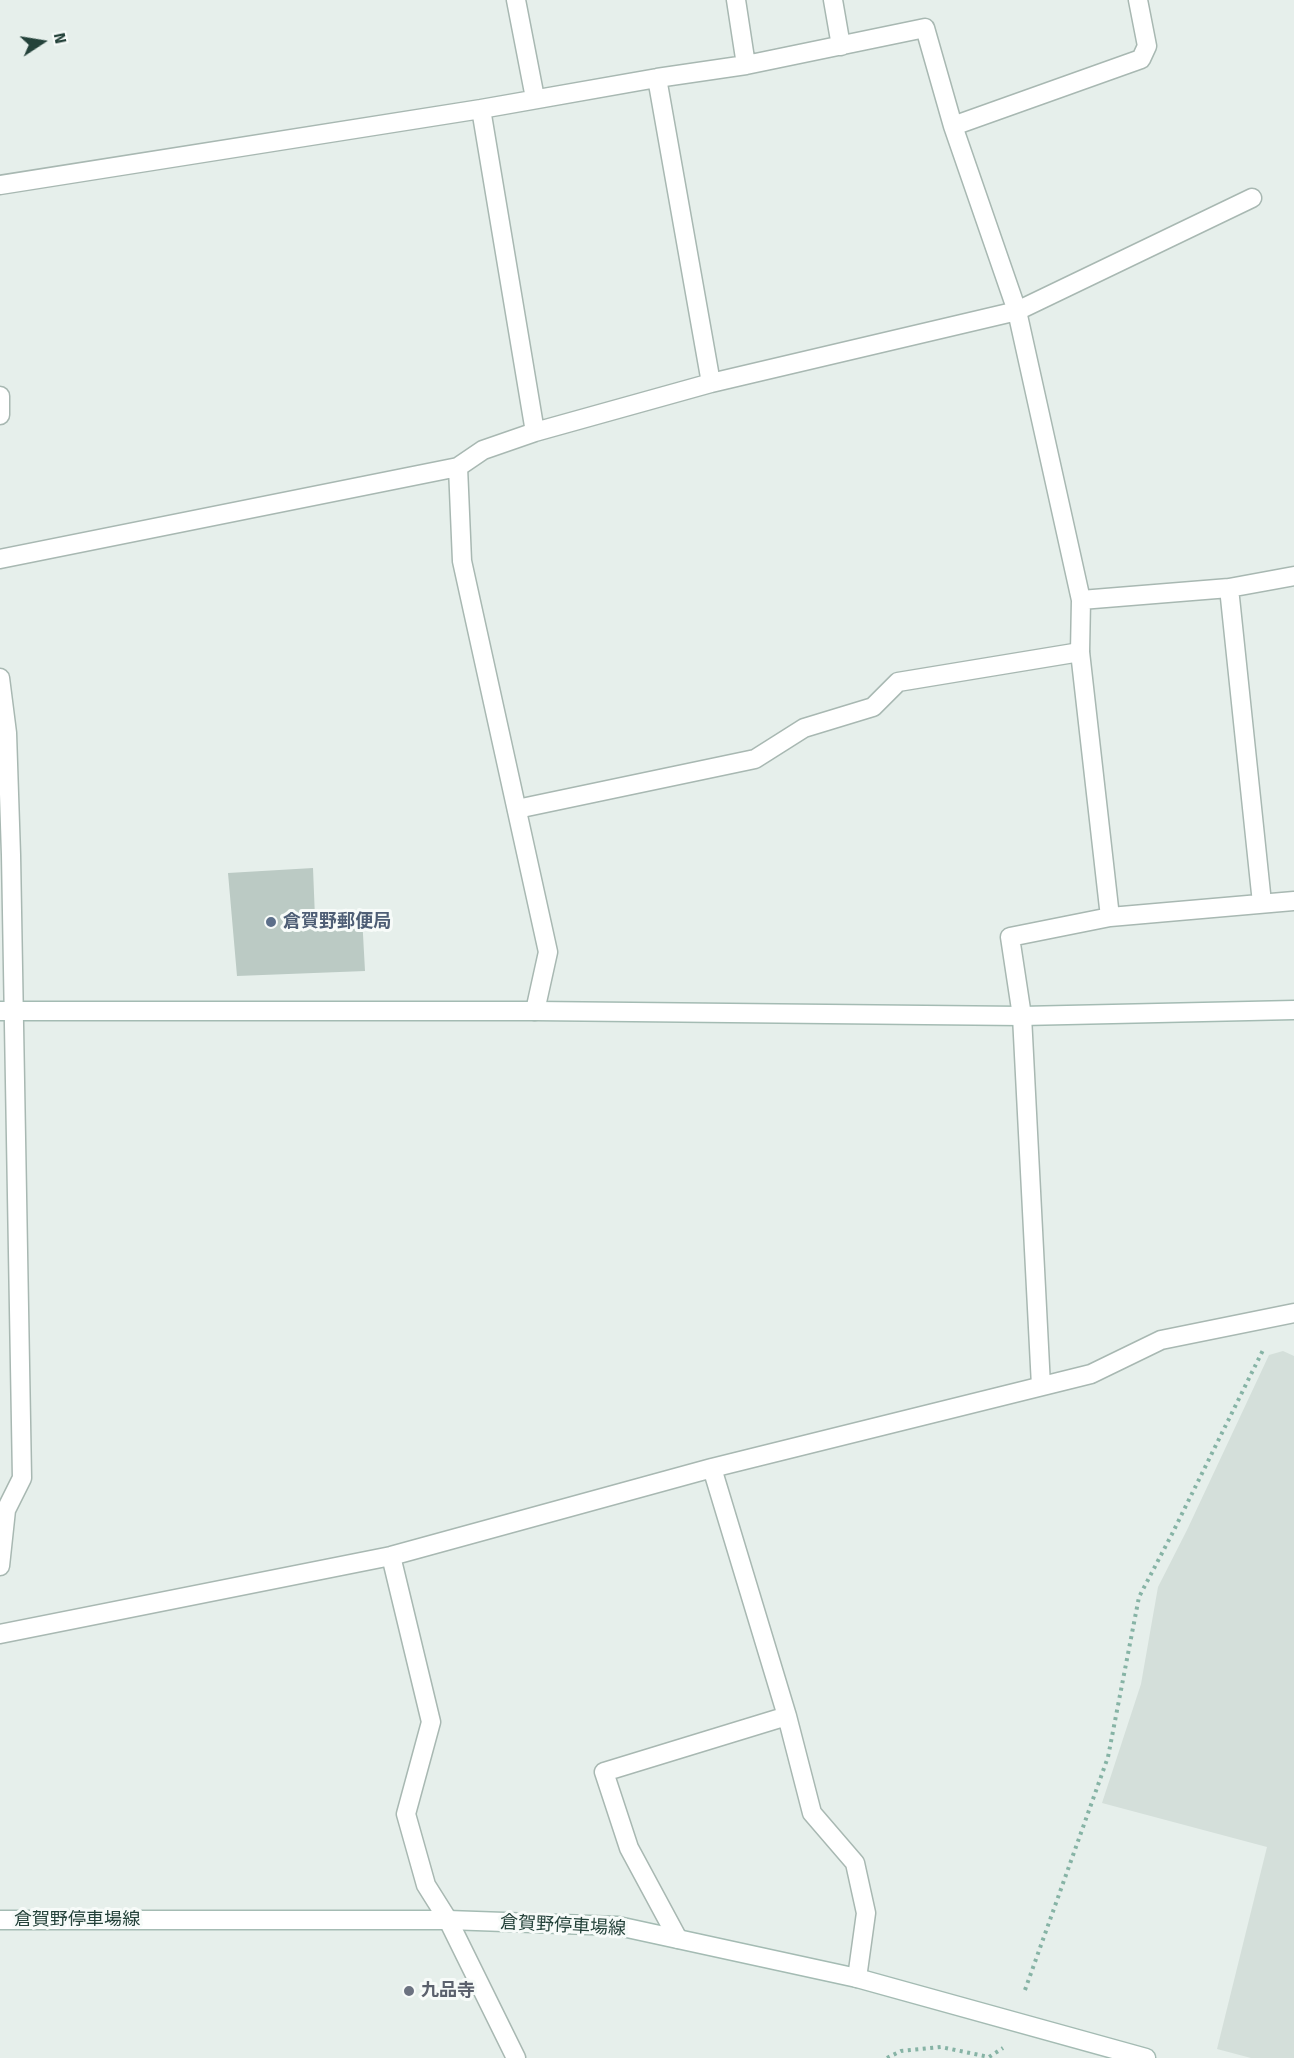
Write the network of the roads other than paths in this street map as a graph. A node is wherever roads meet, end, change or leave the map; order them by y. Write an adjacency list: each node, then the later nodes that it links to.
1 (516, 0): 8 (street)
2 (736, 0): 6 (street)
3 (833, 0): 5 (street)
4 (1138, 0): 10 (street)
5 (841, 46): 6 (street); 10 (street)
6 (746, 65): 7 (street)
7 (657, 78): 8 (street); 14 (street)
8 (535, 98): 9 (street)
9 (481, 109): 11 (street); 15 (street)
10 (953, 126): 13 (street)
11 (0, 185)
12 (1252, 198): 13 (street)
13 (1017, 311): 14 (street); 20 (street)
14 (711, 383): 15 (street)
15 (535, 432): 16 (street)
16 (458, 467): 17 (street); 23 (street)
17 (0, 560)
18 (1294, 576): 19 (street)
19 (1229, 588): 20 (street); 25 (street)
20 (1081, 600): 21 (street)
21 (1080, 652): 23 (street); 26 (street)
22 (0, 678): 28 (street)
23 (517, 809): 29 (street)
24 (1294, 901): 25 (street)
25 (1262, 903): 26 (street)
26 (1110, 917): 30 (street)
27 (1294, 1010): 30 (street)
28 (6, 1011): 29 (street); 35 (street)
29 (535, 1011): 30 (street)
30 (1022, 1016): 32 (street)
31 (1287, 1314): 32 (street)
32 (1041, 1386): 33 (street)
33 (712, 1468): 34 (street); 37 (street)
34 (391, 1556): 36 (street); 39 (street)
35 (0, 1566)
36 (0, 1634)
37 (787, 1716): 40 (street); 41 (street)
38 (0, 1920): 39 (street, 倉賀野停車場線)
39 (448, 1920): 40 (street, 倉賀野停車場線); 42 (street)
40 (678, 1939): 41 (street, 倉賀野停車場線)
41 (857, 1978): 43 (street, 倉賀野停車場線)
42 (516, 2058)
43 (1146, 2058)

